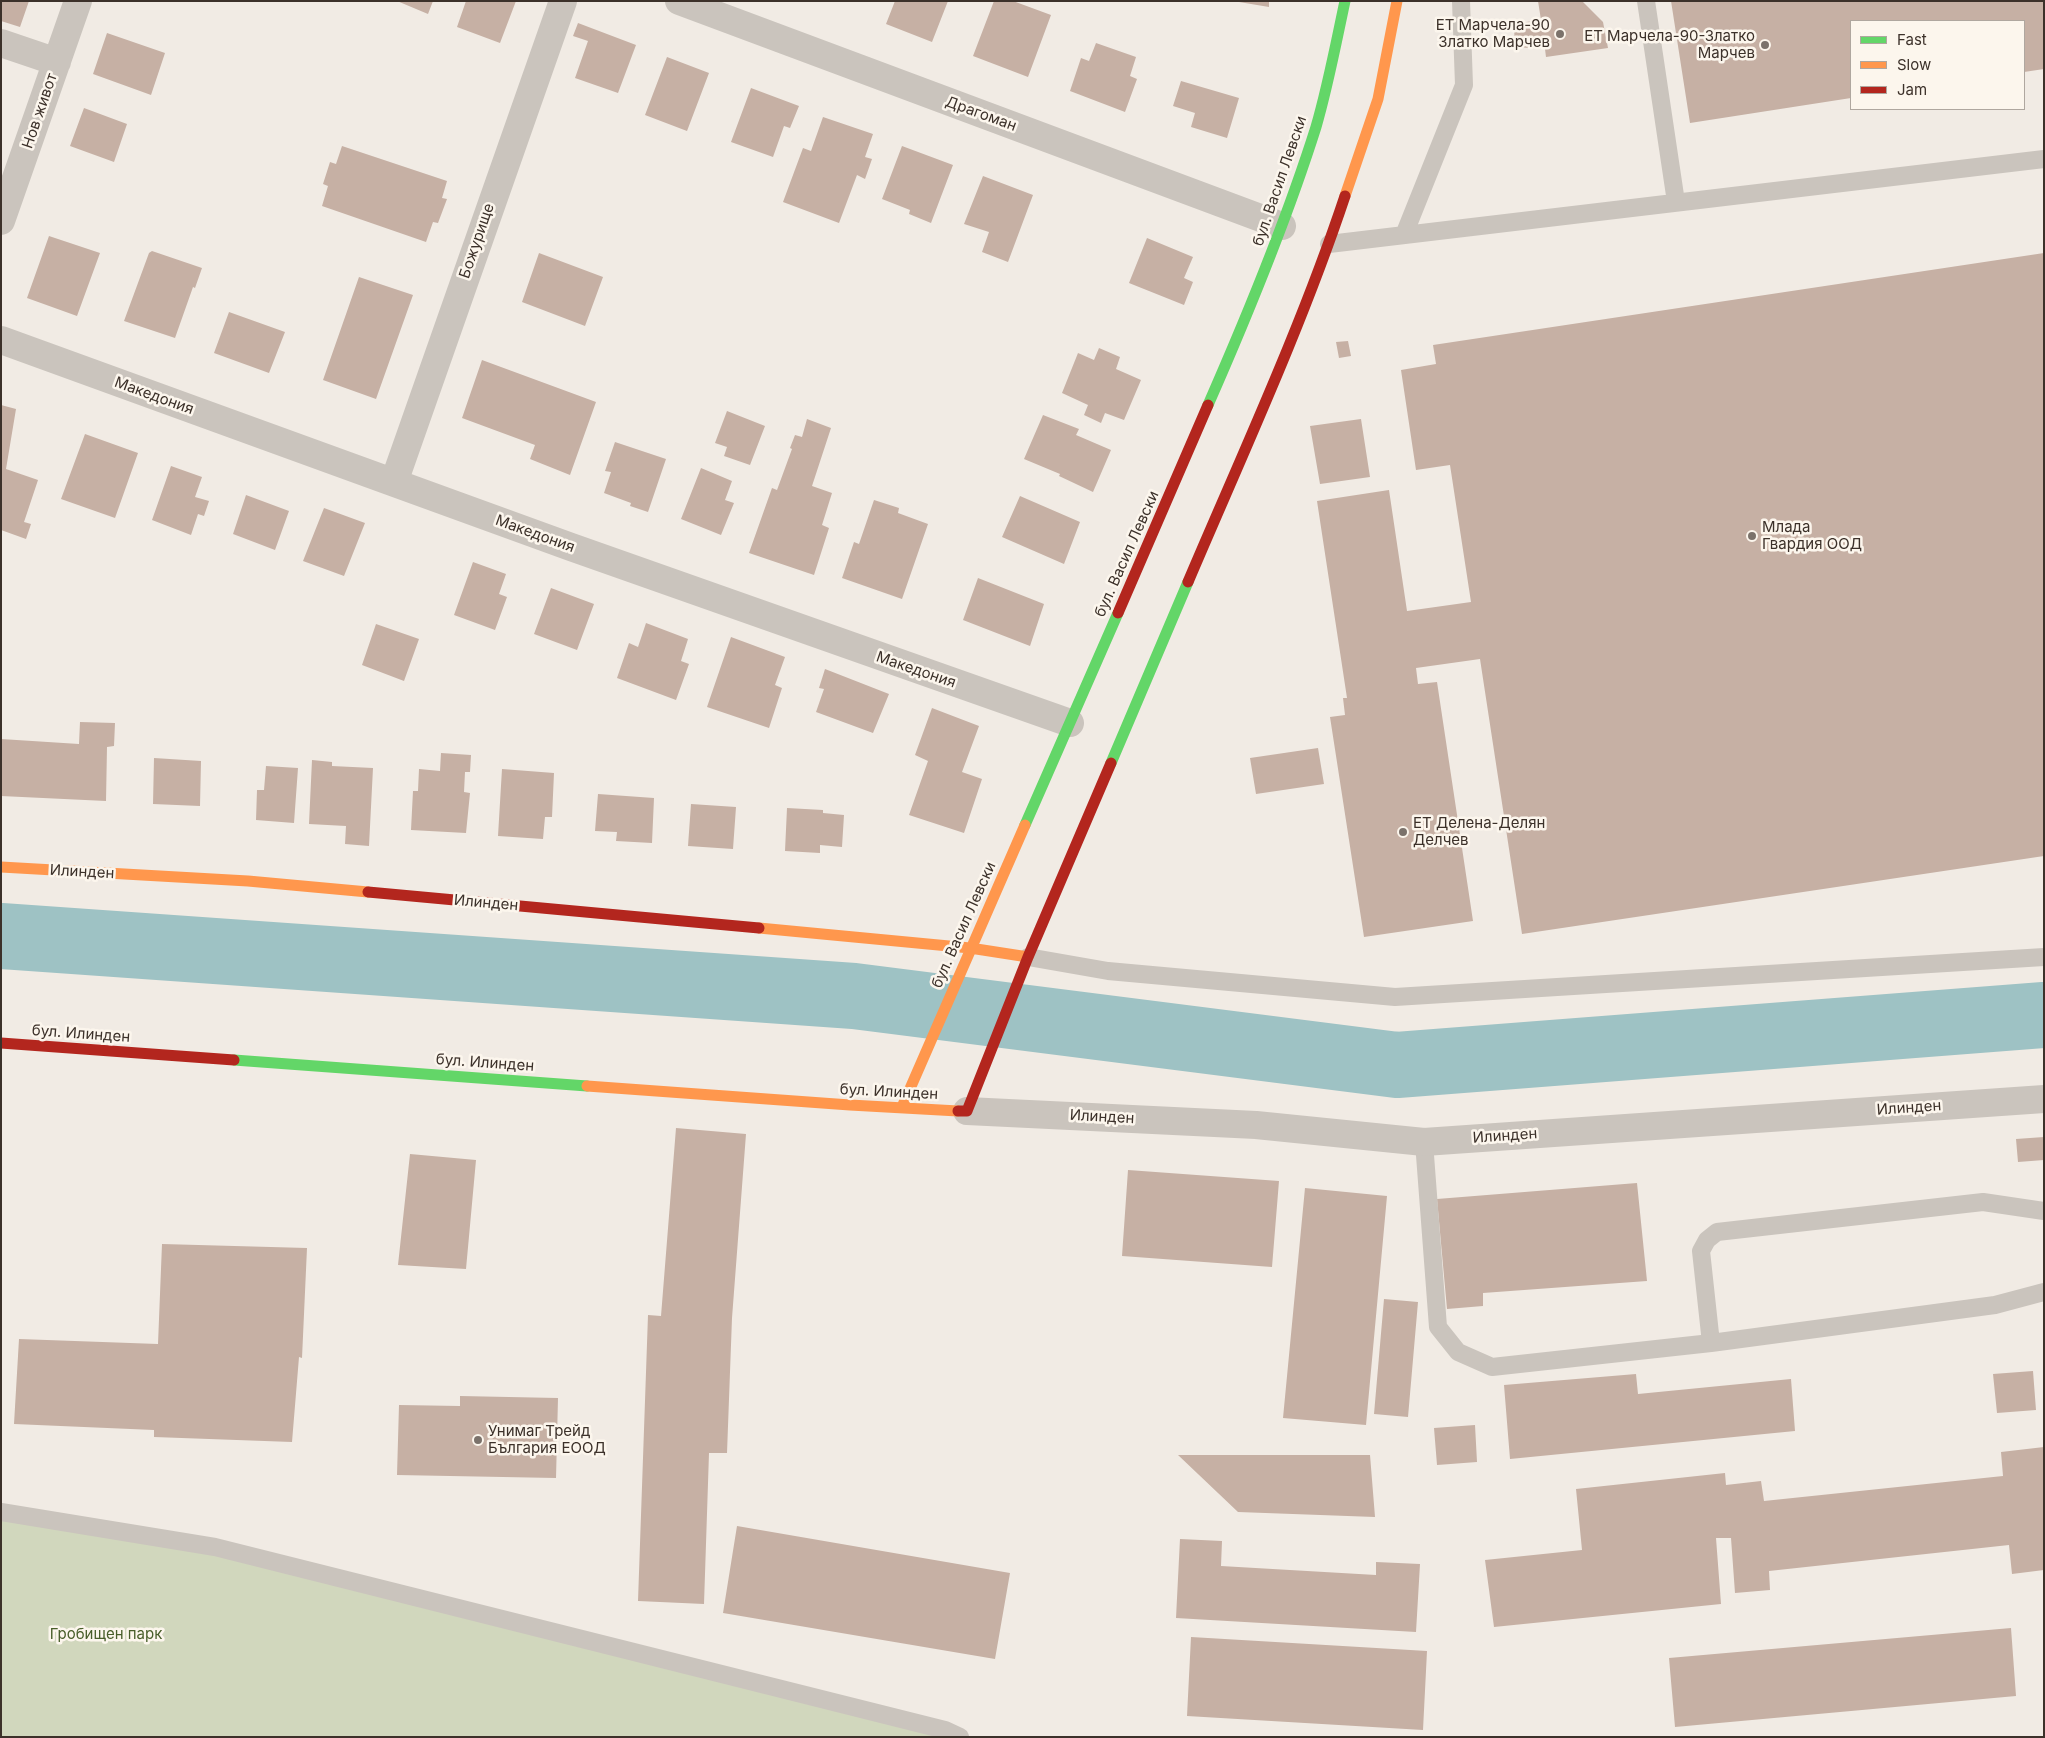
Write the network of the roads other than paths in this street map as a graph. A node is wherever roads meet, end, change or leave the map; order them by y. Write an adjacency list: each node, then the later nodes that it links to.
1 (78, 1): 9 (street, Нов живот)
2 (563, 1): 17 (street, Божурище)
3 (679, 1): 13 (street, Драгоман)
4 (1345, 1): 13 (main road, бул. Васил Левски)
5 (1397, 1): 15 (main road)
6 (1461, 1): 14 (lane)
7 (1646, 1): 11 (lane)
8 (1, 43): 9 (street)
9 (57, 62): 12 (street, Нов живот)
10 (2044, 159): 11 (lane)
11 (1676, 202): 14 (lane)
12 (1, 221)
13 (1282, 226): 18 (main road, бул. Васил Левски)
14 (1404, 235): 15 (lane)
15 (1329, 244): 21 (main road)
16 (1, 340): 17 (street, Македония)
17 (394, 482): 18 (street, Македония)
18 (1070, 723): 20 (main road, бул. Васил Левски)
19 (1, 867): 20 (main road, Илинден)
20 (970, 948): 21 (main road); 25 (main road, бул. Васил Левски)
21 (1028, 957): 22 (lane); 26 (main road)
22 (2044, 957)
23 (1, 1043): 25 (main road, бул. Илинден)
24 (2044, 1099): 27 (street, Илинден)
25 (902, 1107): 26 (main road, бул. Илинден)
26 (967, 1111): 27 (street, Илинден)
27 (1424, 1142): 30 (lane)
28 (2044, 1211): 30 (lane)
29 (2044, 1292): 30 (lane)
30 (1712, 1343)
31 (1, 1512): 32 (lane)
32 (960, 1737)

